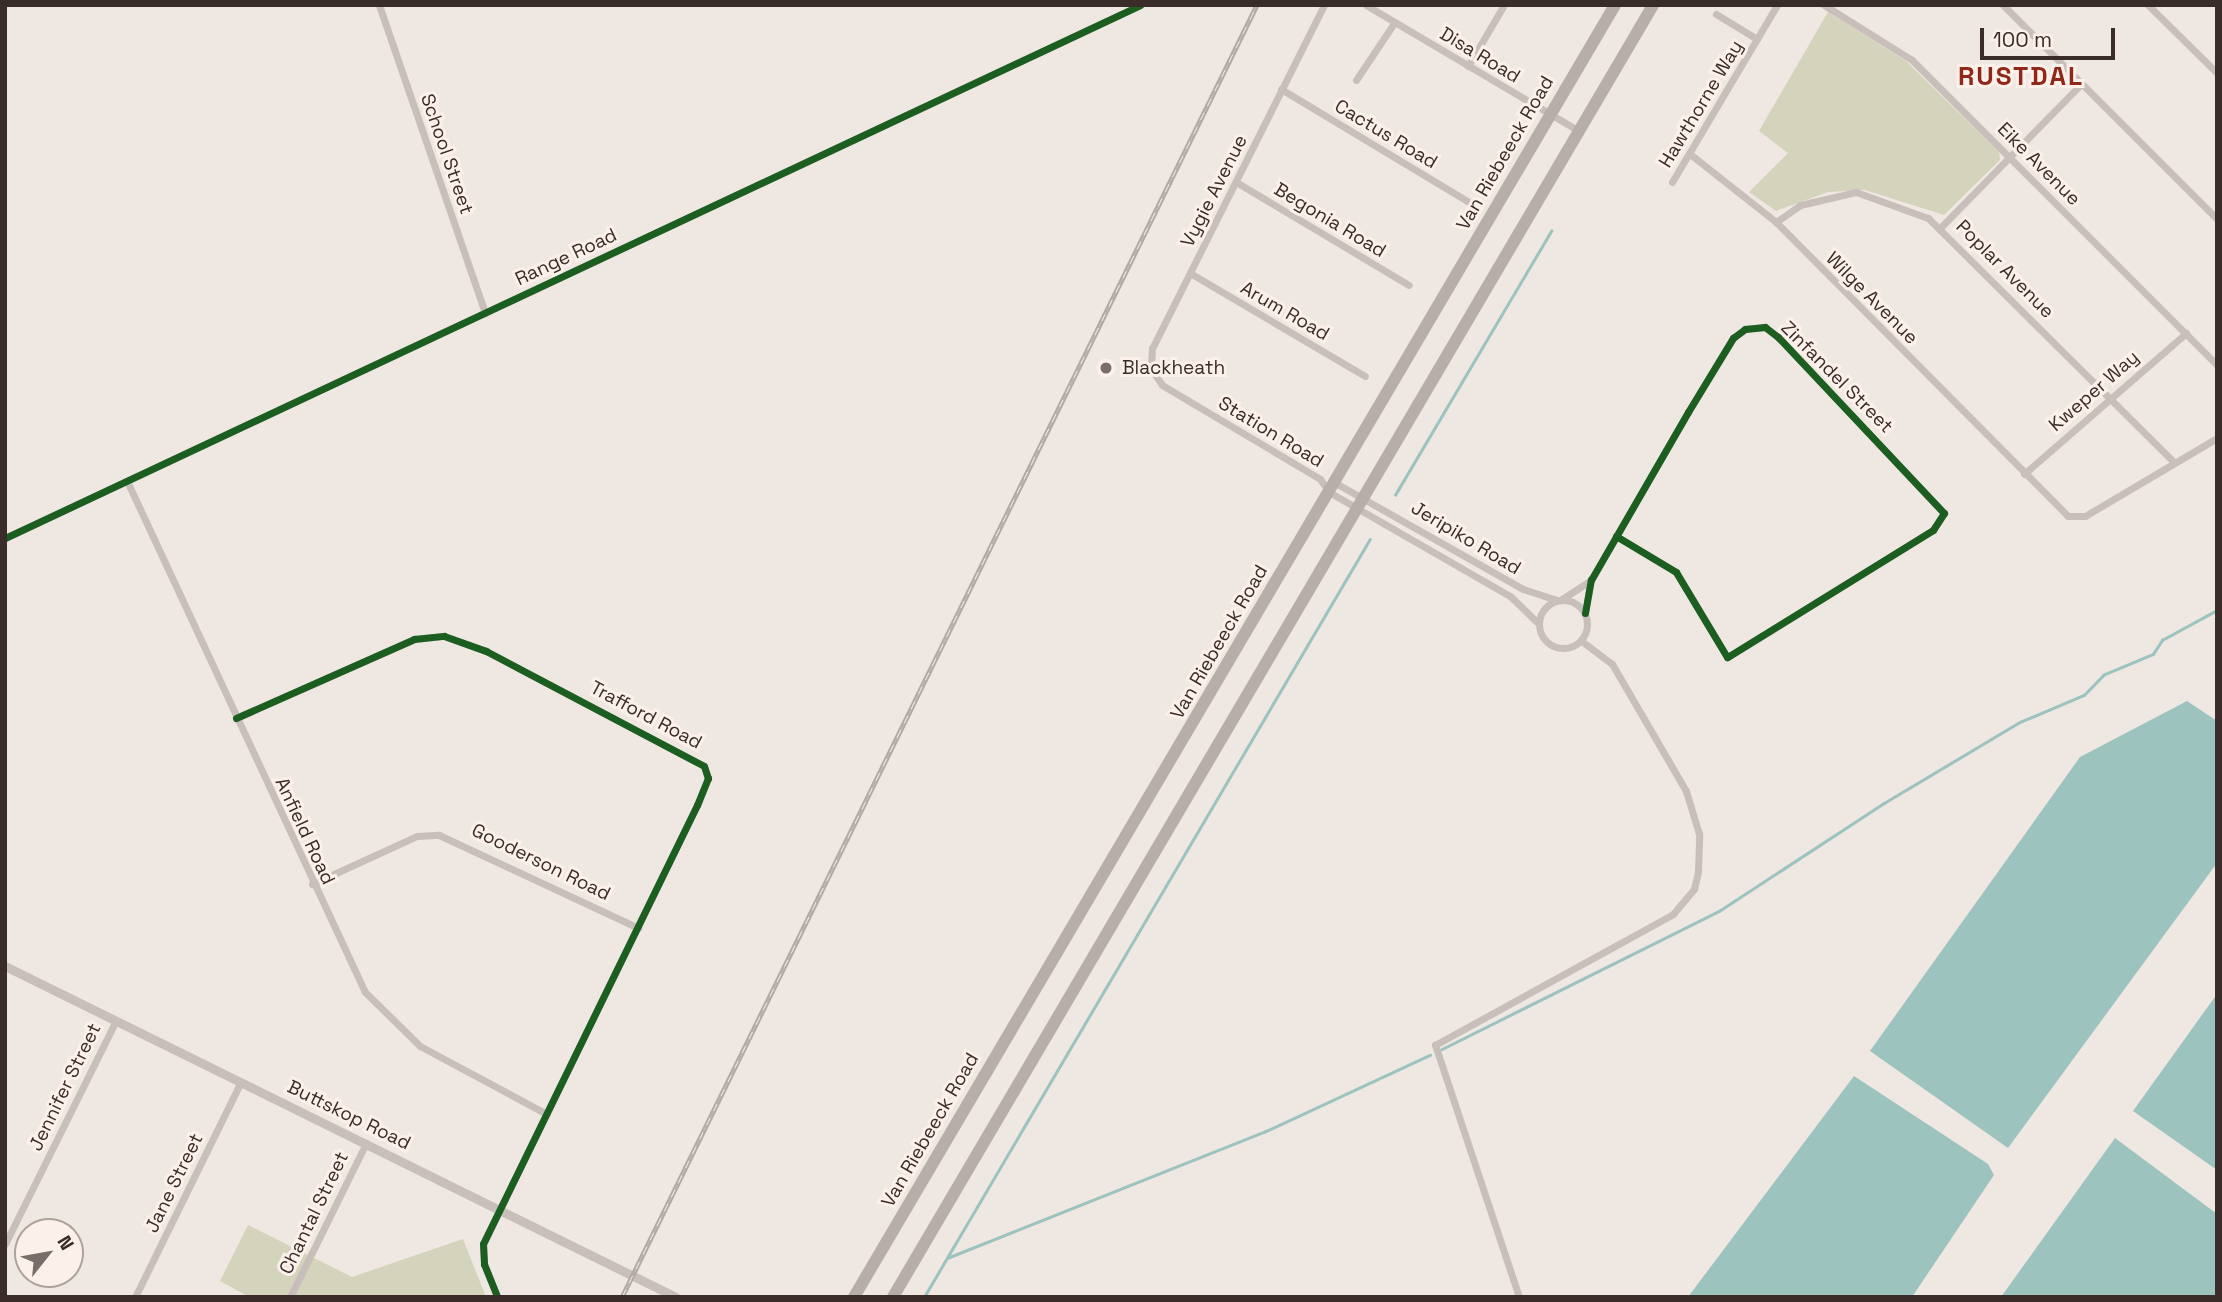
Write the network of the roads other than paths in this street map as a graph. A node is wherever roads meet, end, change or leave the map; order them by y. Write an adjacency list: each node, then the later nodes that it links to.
1 (379, 5): 33 (street, School Street)
2 (1140, 5): 33 (street, Range Road)
3 (1324, 5): 20 (street, Vygie Avenue)
4 (1366, 5): 12 (street, Disa Road)
5 (1504, 5): 16 (street)
6 (1615, 5): 21 (main road, Van Riebeeck Road)
7 (1653, 5): 22 (main road)
8 (1777, 5): 15 (street, Hawthorne Way)
9 (1825, 5): 24 (street, Eike Avenue)
10 (2003, 5): 19 (street)
11 (2148, 5): 17 (street)
12 (1377, 8): 14 (street, Disa Road)
13 (1716, 14): 15 (street)
14 (1394, 23): 16 (street, Disa Road); 18 (street)
15 (1757, 39): 23 (street, Hawthorne Way)
16 (1468, 66): 21 (street, Disa Road)
17 (2217, 73)
18 (1356, 80)
19 (2081, 84): 24 (street); 28 (street)
20 (1281, 89): 25 (street, Vygie Avenue); 27 (street, Cactus Road)
21 (1550, 115): 22 (street, Disa Road); 43 (main road, Van Riebeeck Road)
22 (1579, 131): 44 (main road)
23 (1690, 154): 26 (street, Hawthorne Way); 29 (street, Wilge Avenue)
24 (2010, 157): 30 (street); 34 (street, Eike Avenue)
25 (1236, 182): 31 (street, Vygie Avenue); 32 (street, Begonia Road)
26 (1672, 182)
27 (1474, 205)
28 (2217, 219)
29 (1776, 222): 30 (street, Poplar Avenue); 41 (street, Wilge Avenue)
30 (1941, 227): 38 (street, Poplar Avenue)
31 (1190, 273): 36 (street, Arum Road); 37 (street, Vygie Avenue)
32 (1409, 285)
33 (485, 313): 42 (street, Range Road)
34 (2186, 333): 35 (street, Eike Avenue); 38 (street, Kweper Way)
35 (2217, 365)
36 (1365, 376)
37 (1167, 388): 43 (street, Station Road)
38 (2110, 397): 40 (street, Poplar Avenue); 41 (street, Kweper Way)
39 (2217, 438): 40 (street, Wilge Avenue)
40 (2174, 462): 41 (street, Wilge Avenue)
41 (2024, 474)
42 (127, 481): 47 (street, Range Road); 53 (street, Anfield Road)
43 (1330, 485): 44 (street, Jeripiko Road); 45 (street, Jeripiko Road); 67 (main road, Van Riebeeck Road)
44 (1364, 496): 45 (main road); 49 (street, Jeripiko Road)
45 (1357, 508): 51 (street, Jeripiko Road); 68 (main road)
46 (1616, 536): 46 (street, Zinfandel Street); 48 (street, Zinfandel Street)
47 (5, 538)
48 (1591, 580): 49 (street, Zinfandel Street); 50 (street, Zinfandel Street)
49 (1559, 600): 50 (street); 51 (street)
50 (1585, 613): 52 (street)
51 (1539, 624): 52 (street)
52 (1581, 640): 69 (street)
53 (236, 718): 54 (street, Anfield Road); 55 (street, Trafford Road)
54 (312, 884): 55 (street, Gooderson Road); 59 (street, Anfield Road)
55 (638, 928): 59 (street, Trafford Road)
56 (5, 966): 57 (street, Buttskop Road)
57 (116, 1020): 58 (street, Buttskop Road); 62 (street, Jennifer Street)
58 (242, 1082): 60 (street, Buttskop Road); 63 (street, Jane Street)
59 (547, 1114): 61 (street, Trafford Road)
60 (366, 1143): 61 (street, Buttskop Road); 64 (street, Chantal Street)
61 (499, 1209): 65 (street, Trafford Road); 66 (street, Buttskop Road)
62 (5, 1244)
63 (135, 1297)
64 (290, 1297)
65 (497, 1297)
66 (676, 1297)
67 (854, 1297)
68 (893, 1297)
69 (1519, 1297)

